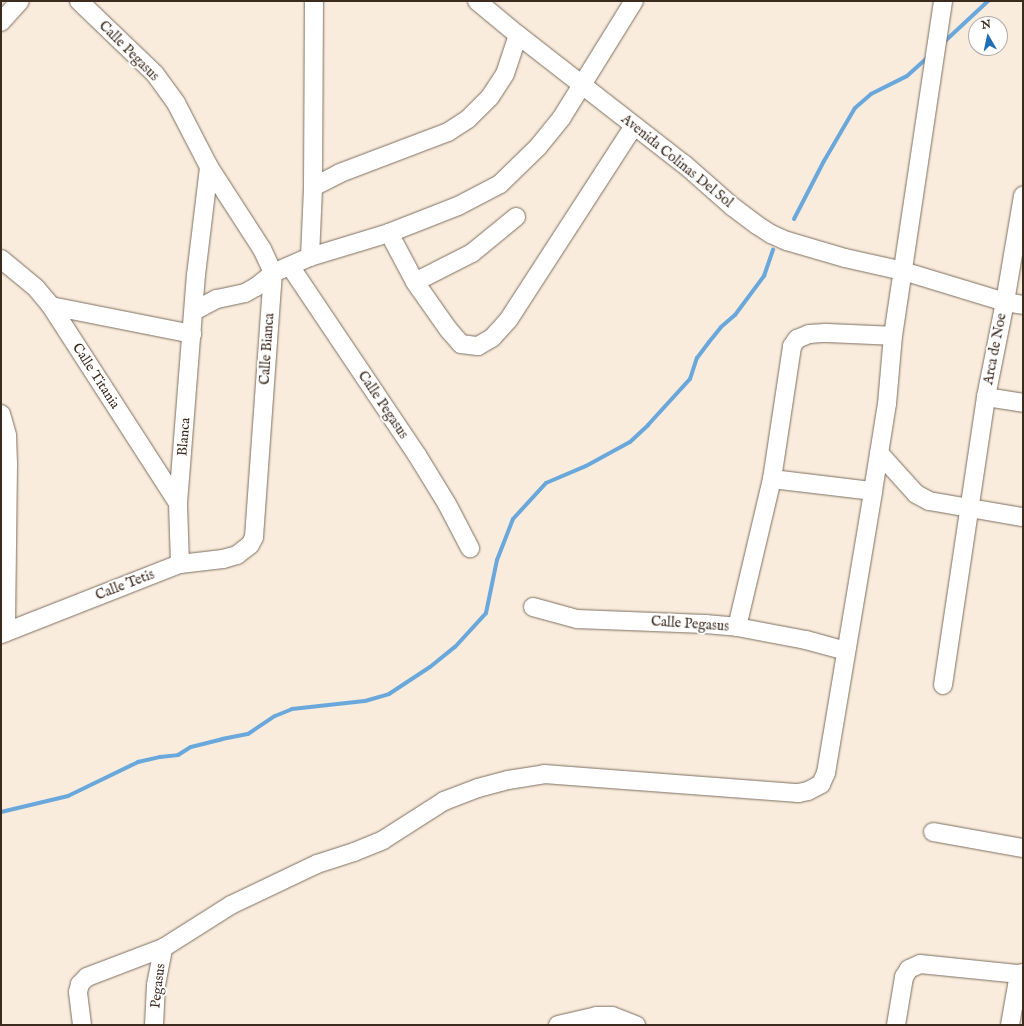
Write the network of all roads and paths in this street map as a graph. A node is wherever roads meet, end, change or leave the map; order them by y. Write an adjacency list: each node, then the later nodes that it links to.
1 (20, 1): 7 (street)
2 (79, 1): 11 (street, Calle Pegasus)
3 (314, 1): 12 (street)
4 (634, 1): 9 (street)
5 (943, 1): 19 (street)
6 (489, 5): 8 (street, Avenida Colinas Del Sol)
7 (1, 22)
8 (518, 36): 9 (street, Avenida Colinas Del Sol); 12 (street)
9 (582, 86): 10 (street, Avenida Colinas Del Sol); 15 (street)
10 (634, 126): 19 (street, Avenida Colinas Del Sol); 21 (street)
11 (209, 167): 20 (street, Calle Pegasus); 25 (street, Blanca)
12 (318, 185): 16 (street)
13 (1023, 196): 22 (street, Arca de Noe)
14 (516, 217): 21 (street)
15 (389, 233): 16 (street); 21 (street)
16 (310, 257): 18 (street)
17 (1, 260): 24 (street, Calle Titania)
18 (290, 266): 20 (street); 38 (street, Calle Pegasus)
19 (903, 271): 22 (street, Avenida Colinas Del Sol); 27 (street)
20 (273, 273): 25 (street); 37 (street, Calle Bianca)
21 (415, 282)
22 (1005, 302): 23 (street, Avenida Colinas Del Sol); 28 (street, Arca de Noe)
23 (1023, 305)
24 (51, 306): 26 (street); 34 (street, Calle Titania)
25 (194, 311): 26 (street, Blanca)
26 (192, 334): 34 (street, Blanca)
27 (893, 336): 31 (street); 32 (street)
28 (986, 397): 29 (street); 35 (street, Arca de Noe)
29 (1023, 403)
30 (1, 414): 42 (street)
31 (879, 453): 33 (street); 35 (street)
32 (772, 479): 33 (street); 41 (street)
33 (873, 491): 43 (street)
34 (178, 504): 39 (street, Blanca)
35 (968, 508): 36 (street); 44 (street, Arca de Noe)
36 (1023, 517)
37 (250, 545): 39 (street, Calle Tetis)
38 (470, 548)
39 (180, 564): 42 (street, Calle Tetis)
40 (533, 607): 41 (street, Calle Pegasus)
41 (737, 627): 43 (street, Calle Pegasus)
42 (4, 633)
43 (846, 651): 47 (street)
44 (943, 685)
45 (933, 832): 46 (street)
46 (1023, 848)
47 (163, 948): 49 (street); 50 (street, Pegasus)
48 (1021, 974): 53 (street); 54 (street)
49 (82, 1025)
50 (154, 1025)
51 (558, 1025): 52 (street)
52 (636, 1025)
53 (896, 1025)
54 (1010, 1025)

